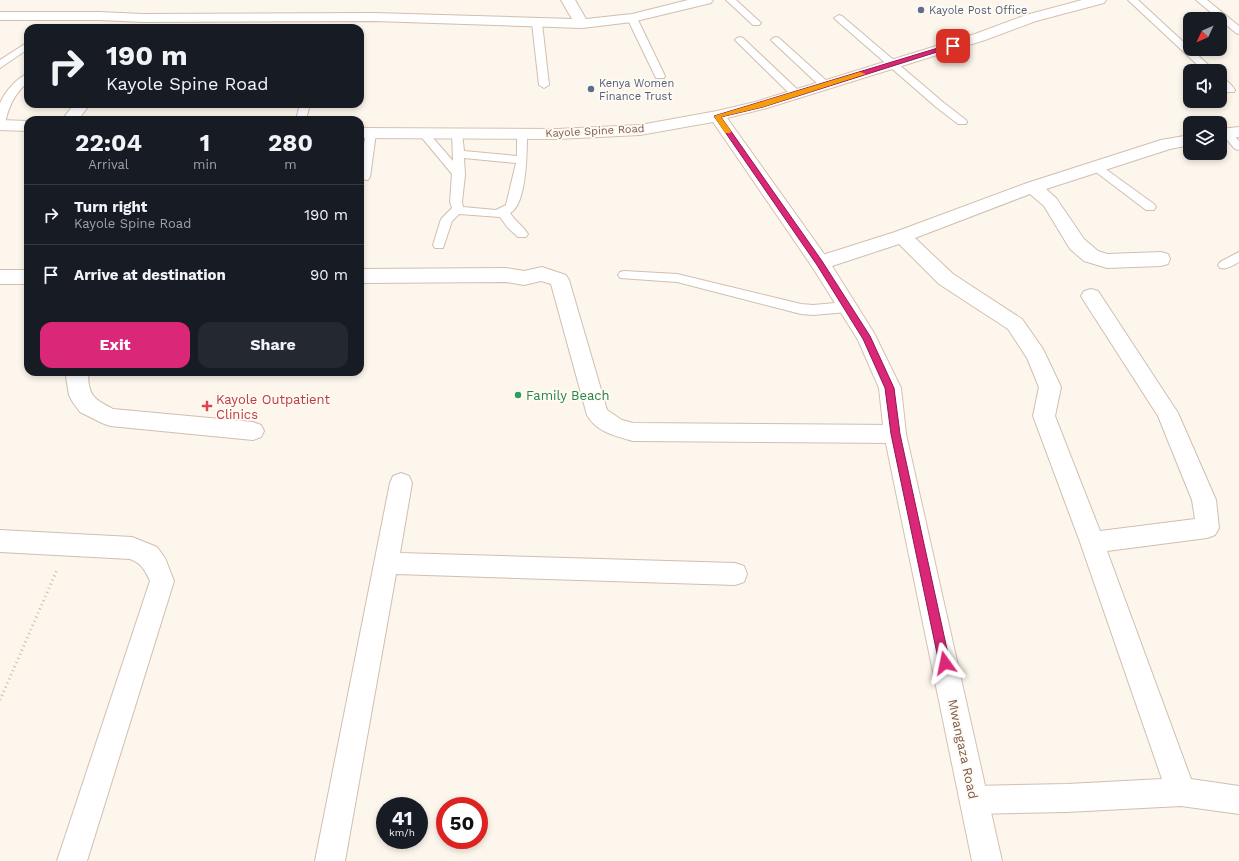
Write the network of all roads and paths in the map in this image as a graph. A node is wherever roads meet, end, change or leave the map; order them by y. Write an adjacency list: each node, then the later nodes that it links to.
1 (101, 0): 9 (street)
2 (568, 0): 15 (street)
3 (706, 0): 10 (street)
4 (731, 0): 14 (lane)
5 (1099, 0): 22 (street, Kayole Spine Road)
6 (1133, 0): 23 (lane)
7 (1201, 0): 16 (lane)
8 (0, 16): 9 (street)
9 (99, 16): 12 (street)
10 (632, 18): 15 (street); 24 (lane)
11 (839, 18): 22 (lane)
12 (139, 23): 13 (street)
13 (537, 23): 15 (street); 26 (lane)
14 (756, 23)
15 (582, 24)
16 (1239, 31)
17 (740, 40): 30 (lane)
18 (776, 40): 27 (lane)
19 (24, 48): 21 (lane)
20 (24, 52): 21 (lane)
21 (4, 62)
22 (894, 64): 27 (street, Kayole Spine Road); 33 (lane)
23 (1202, 64)
24 (660, 76)
25 (24, 80): 31 (lane)
26 (544, 85)
27 (825, 85): 30 (street, Kayole Spine Road)
28 (1227, 87): 29 (lane)
29 (1230, 90)
30 (796, 94): 32 (street, Kayole Spine Road)
31 (2, 104): 34 (lane)
32 (717, 116): 39 (street, Kayole Spine Road); 57 (street, Mwangaza Road)
33 (962, 122)
34 (0, 124): 35 (street)
35 (24, 126)
36 (365, 133): 37 (street, Kayole Spine Road); 47 (lane)
37 (423, 133): 38 (street, Kayole Spine Road); 46 (lane)
38 (457, 133): 39 (street, Kayole Spine Road); 43 (lane)
39 (522, 133): 44 (lane)
40 (1228, 133): 42 (lane)
41 (1183, 141): 45 (street)
42 (1239, 147)
43 (459, 154): 44 (lane); 46 (lane)
44 (522, 160): 51 (lane)
45 (1096, 167): 48 (street); 49 (lane)
46 (459, 174): 50 (lane)
47 (364, 177)
48 (1033, 187): 53 (street); 56 (street)
49 (1150, 206)
50 (458, 209): 51 (lane); 54 (lane)
51 (503, 212): 52 (lane)
52 (522, 234)
53 (902, 236): 57 (street); 70 (street)
54 (438, 244)
55 (1239, 256): 58 (lane)
56 (1161, 259)
57 (820, 263): 64 (street, Mwangaza Road)
58 (1224, 265)
59 (624, 275): 64 (lane)
60 (364, 276): 67 (street)
61 (0, 277): 62 (street)
62 (24, 277)
63 (1091, 296): 70 (street)
64 (847, 307): 67 (street, Mwangaza Road)
65 (77, 376): 66 (street)
66 (253, 431)
67 (895, 434): 76 (street, Mwangaza Road)
68 (401, 483): 72 (street)
69 (0, 541): 71 (street)
70 (1092, 542): 75 (street)
71 (67, 545): 74 (path); 78 (street)
72 (386, 563): 73 (street); 79 (street)
73 (736, 574)
74 (0, 700)
75 (1181, 792): 76 (street); 77 (street)
76 (975, 800): 80 (street, Mwangaza Road)
77 (1239, 800)
78 (72, 861)
79 (330, 861)
80 (986, 861)

